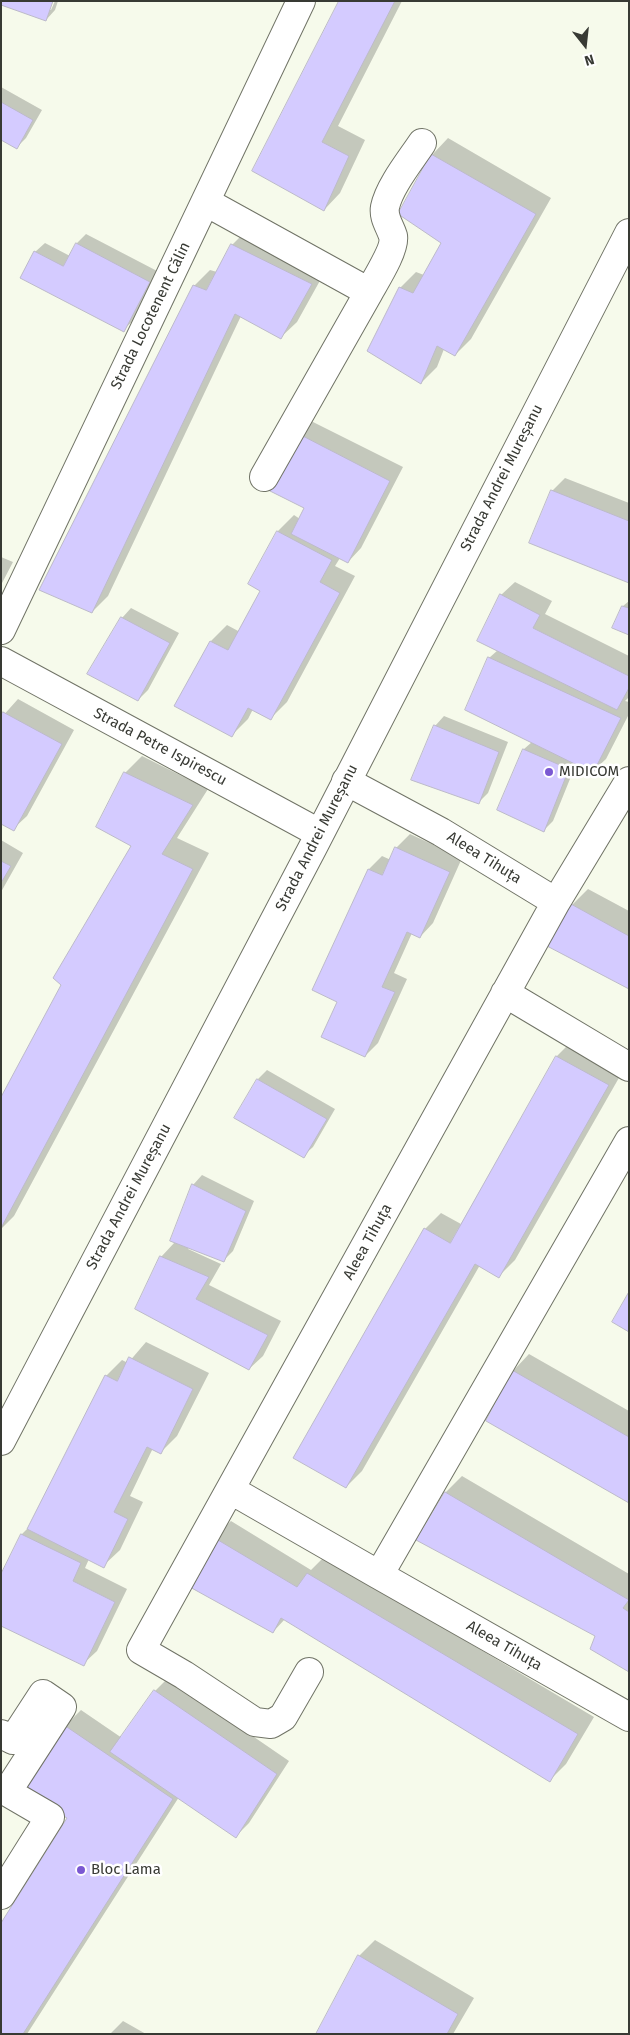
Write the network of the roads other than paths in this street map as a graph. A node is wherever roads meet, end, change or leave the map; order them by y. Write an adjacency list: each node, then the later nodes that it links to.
1 (301, 1): 3 (street, Strada Locotenent Călin)
2 (422, 143): 5 (street)
3 (206, 202): 5 (street); 7 (street, Strada Locotenent Călin)
4 (629, 234): 10 (street, Strada Andrei Mureșanu)
5 (369, 292): 6 (street)
6 (264, 477)
7 (1, 630)
8 (2, 665): 11 (street, Strada Petre Ispirescu)
9 (629, 780): 12 (street)
10 (346, 781): 11 (street, Strada Andrei Mureșanu); 12 (street, Aleea Tihuța)
11 (319, 833): 16 (street, Strada Andrei Mureșanu)
12 (556, 902): 13 (street, Aleea Tihuța)
13 (505, 993): 14 (street); 17 (street, Aleea Tihuța)
14 (629, 1067)
15 (629, 1141): 18 (street)
16 (1, 1442)
17 (231, 1490): 18 (street, Aleea Tihuța); 19 (street, Aleea Tihuța)
18 (379, 1575): 20 (street, Aleea Tihuța)
19 (309, 1672)
20 (629, 1717)
21 (1, 1734): 22 (street)
22 (1, 1895)

